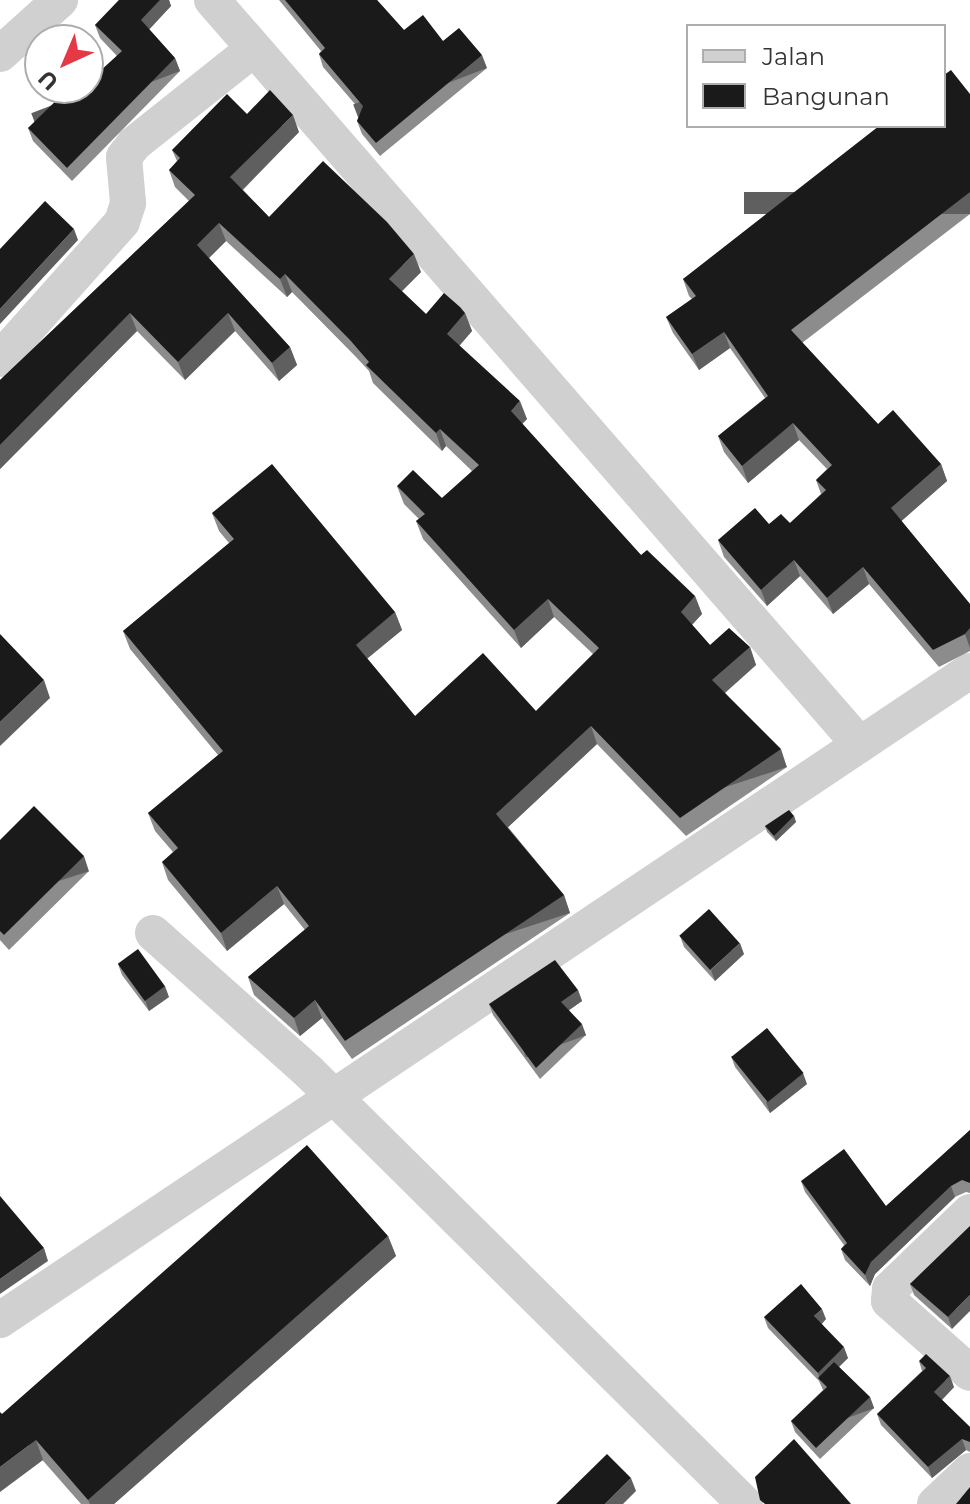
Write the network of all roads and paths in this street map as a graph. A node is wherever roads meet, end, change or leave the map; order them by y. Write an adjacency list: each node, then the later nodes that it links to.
1 (60, 0): 4 (street)
2 (212, 0): 3 (street)
3 (252, 50): 5 (street); 7 (street)
4 (0, 54)
5 (0, 359)
6 (970, 671): 7 (street)
7 (860, 745): 9 (street)
8 (153, 933): 9 (street)
9 (336, 1100): 11 (street); 14 (street)
10 (970, 1212): 12 (street)
11 (0, 1320)
12 (970, 1373)
13 (970, 1471): 15 (street)
14 (745, 1504)
15 (935, 1504)

